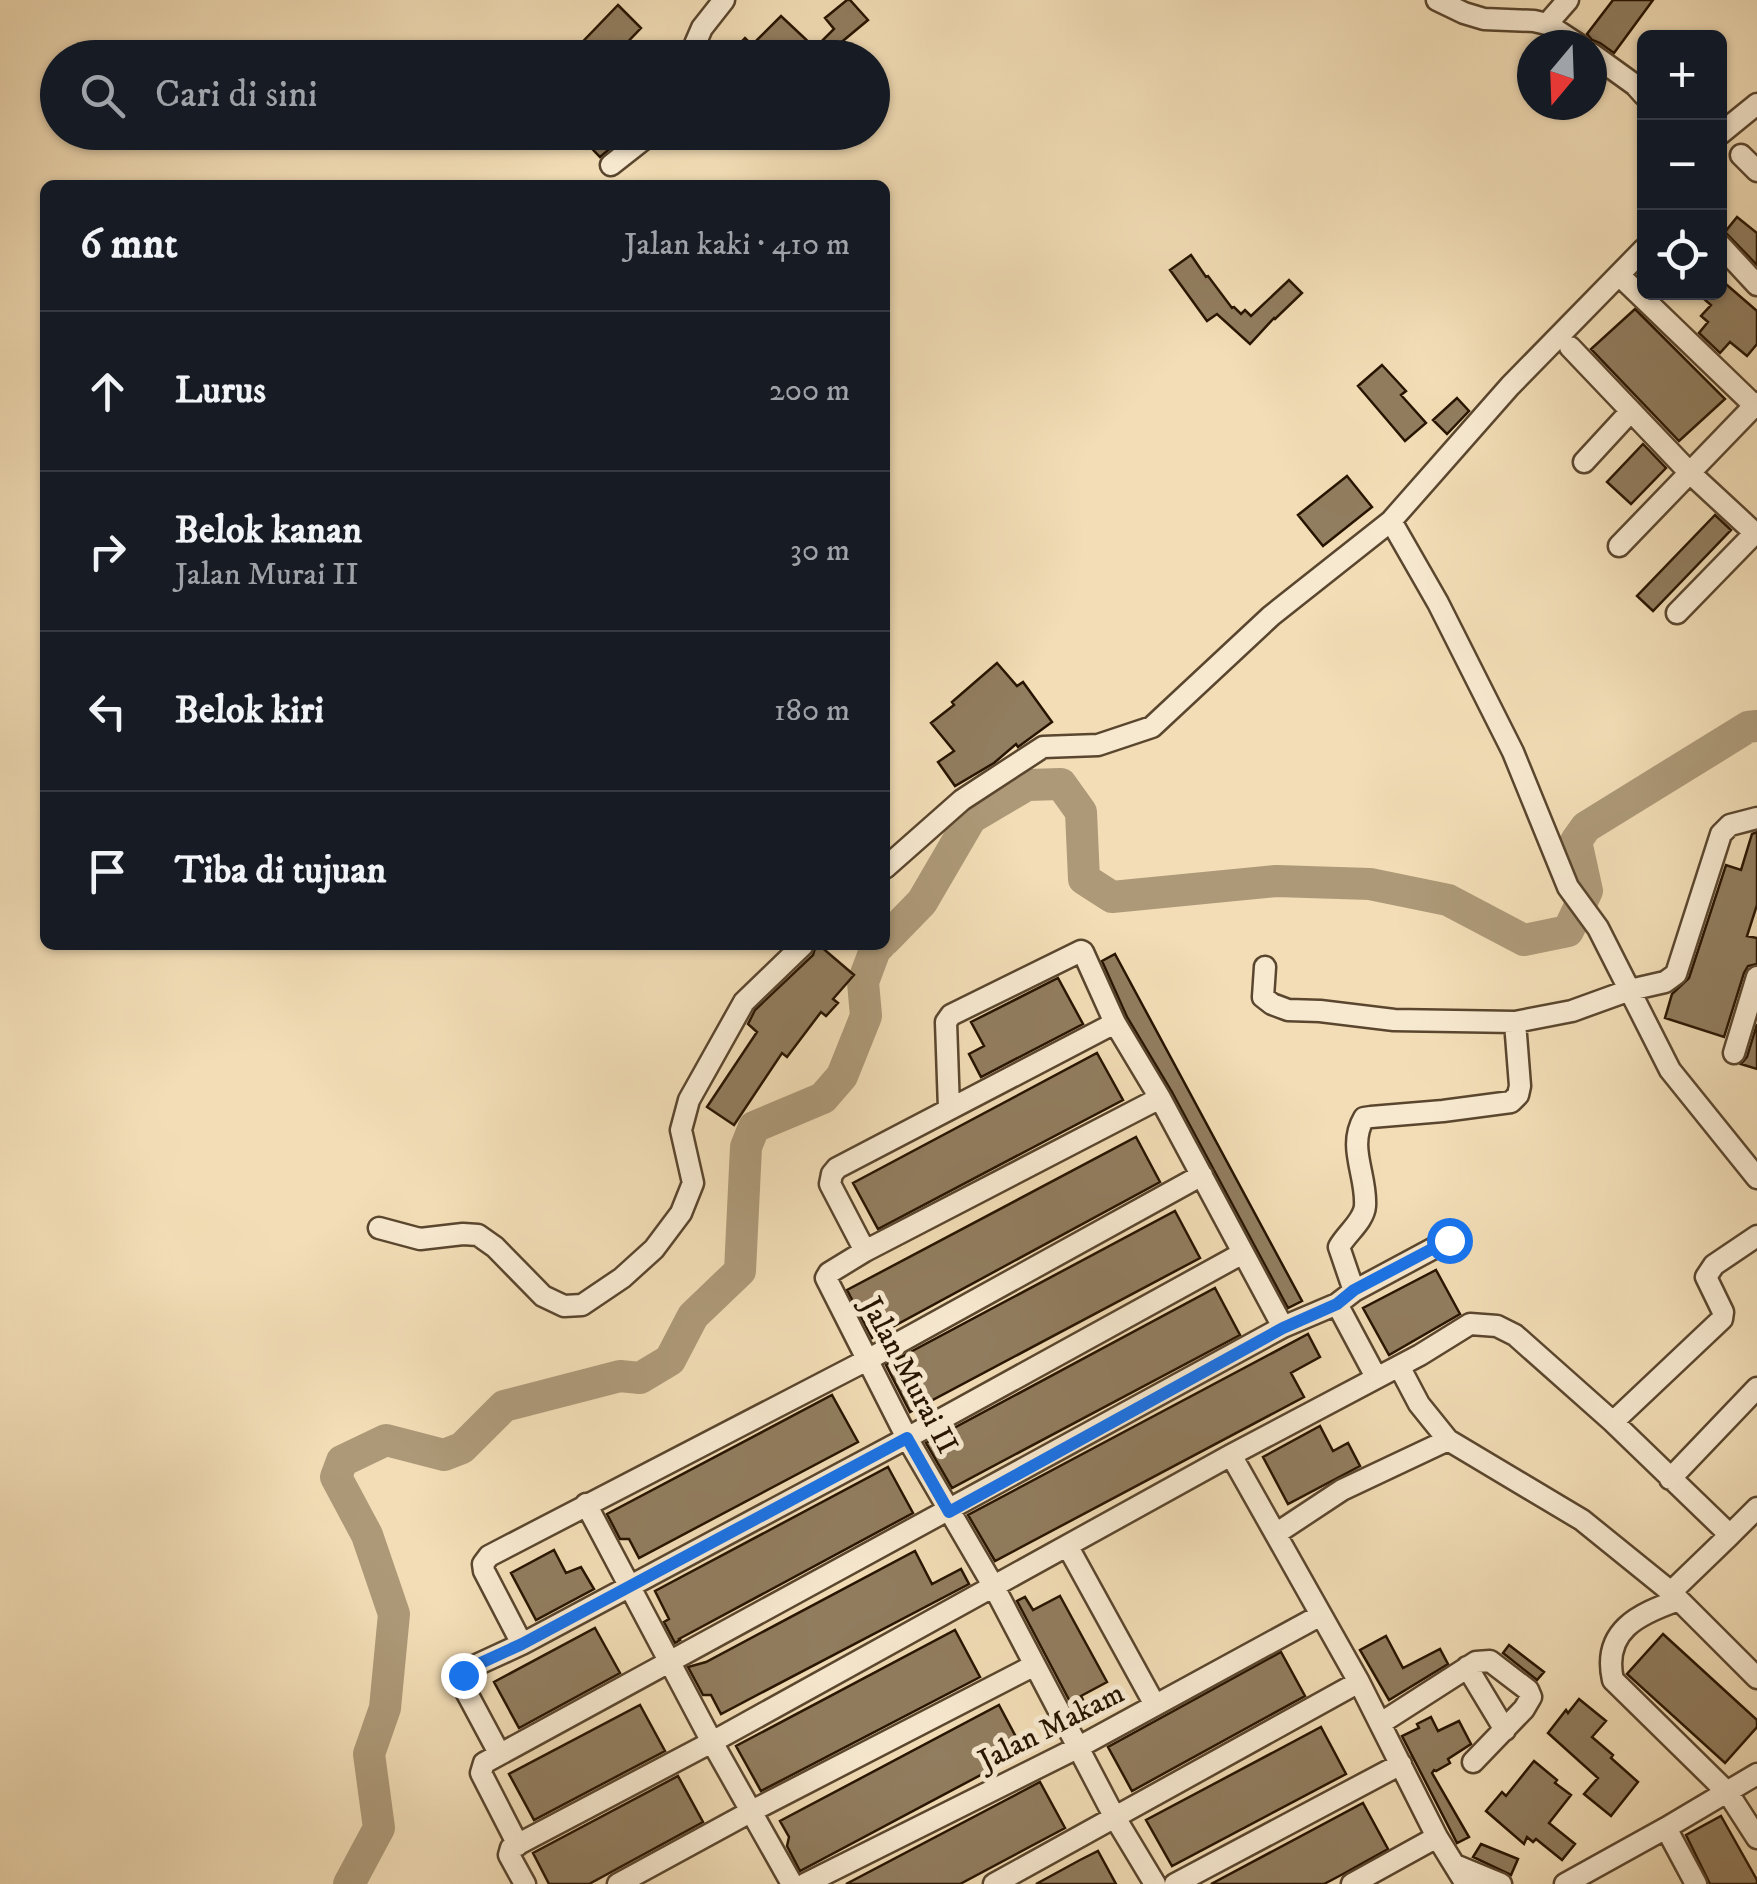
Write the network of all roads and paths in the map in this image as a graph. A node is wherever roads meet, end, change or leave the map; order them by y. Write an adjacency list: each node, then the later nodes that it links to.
1 (724, 0): 7 (street)
2 (1436, 0): 4 (street)
3 (1568, 0): 5 (street)
4 (1467, 7): 5 (street)
5 (1547, 24): 6 (street)
6 (1556, 30)
7 (697, 40)
8 (1607, 65): 9 (street)
9 (1637, 87)
10 (1757, 104): 11 (street)
11 (1727, 128)
12 (630, 150): 14 (street)
13 (1741, 155): 15 (street)
14 (611, 165)
15 (1757, 170)
16 (1727, 252): 19 (street)
17 (1637, 256): 18 (street)
18 (1619, 274): 21 (street); 25 (street)
19 (1757, 284)
20 (1570, 347): 22 (street)
21 (1756, 406): 24 (street)
22 (1631, 411): 23 (street); 24 (street)
23 (1584, 462)
24 (1690, 473): 26 (street); 27 (street)
25 (1391, 522): 30 (street); 34 (street)
26 (1756, 534): 28 (street)
27 (1619, 546)
28 (1678, 613)
29 (1757, 818): 34 (street)
30 (890, 864)
31 (798, 950): 42 (street)
32 (1264, 966): 35 (street)
33 (1757, 977): 37 (street)
34 (1630, 990): 35 (street); 41 (street)
35 (1516, 1022): 47 (street)
36 (1115, 1023): 38 (street); 39 (street); 39 (street)
37 (1734, 1054)
38 (1160, 1098): 40 (street); 45 (street, Jalan Murai II)
39 (949, 1109): 45 (street)
40 (1202, 1176): 46 (street); 50 (street)
41 (1757, 1178)
42 (379, 1228)
43 (1757, 1236): 54 (street)
44 (1449, 1240): 47 (street)
45 (866, 1250): 50 (street, Jalan Murai II)
46 (1243, 1252): 49 (street); 55 (street)
47 (1354, 1290): 48 (street)
48 (1337, 1304): 49 (street); 52 (street)
49 (1283, 1328): 61 (street)
50 (869, 1358): 55 (street, Jalan Murai II); 59 (street)
51 (1399, 1366): 52 (street); 54 (street); 56 (street)
52 (1376, 1377): 57 (street)
53 (1757, 1388): 58 (street)
54 (1613, 1422): 58 (street)
55 (907, 1438): 61 (street, Jalan Murai II); 65 (street)
56 (1448, 1440): 62 (street); 67 (street)
57 (1231, 1455): 62 (street); 64 (street)
58 (1670, 1479): 63 (street)
59 (586, 1504): 65 (street); 69 (street)
60 (1757, 1508): 63 (street)
61 (949, 1512): 66 (street, Jalan Murai II); 70 (street)
62 (1277, 1533): 68 (street)
63 (1730, 1535): 67 (street)
64 (1068, 1546): 66 (street); 75 (street)
65 (630, 1587): 69 (street); 70 (street)
66 (994, 1587): 71 (street, Jalan Murai II); 78 (street)
67 (1675, 1596): 73 (street); 84 (street)
68 (1321, 1615): 74 (street); 75 (street, Jalan Makam)
69 (522, 1644): 80 (street)
70 (670, 1663): 78 (street); 80 (street)
71 (1034, 1666): 79 (street, Jalan Murai II); 85 (street)
72 (1468, 1667): 76 (street); 77 (street); 77 (street)
73 (1757, 1678)
74 (1359, 1682): 76 (street); 86 (street)
75 (1155, 1705): 79 (street, Jalan Makam)
76 (1380, 1723): 82 (street)
77 (1504, 1730): 81 (street)
78 (712, 1742): 85 (street); 90 (street)
79 (1077, 1748): 86 (street, Jalan Murai II); 96 (street, Jalan Makam)
80 (500, 1754): 90 (street)
81 (1473, 1762)
82 (1401, 1764): 88 (street); 99 (street)
83 (1757, 1774): 84 (street)
84 (1728, 1792): 87 (street); 89 (street)
85 (752, 1811): 94 (street); 95 (street)
86 (1114, 1816): 97 (street); 98 (street, Jalan Murai II)
87 (1666, 1828): 92 (street); 104 (street)
88 (1437, 1836): 91 (street); 100 (street)
89 (1757, 1838)
90 (518, 1845): 93 (street)
91 (1456, 1865): 101 (street); 102 (street)
92 (1593, 1878): 103 (street)
93 (526, 1884)
94 (618, 1884)
95 (792, 1884)
96 (805, 1884)
97 (994, 1884)
98 (1155, 1884)
99 (1175, 1884)
100 (1352, 1884)
101 (1466, 1884)
102 (1501, 1884)
103 (1565, 1884)
104 (1696, 1884)

